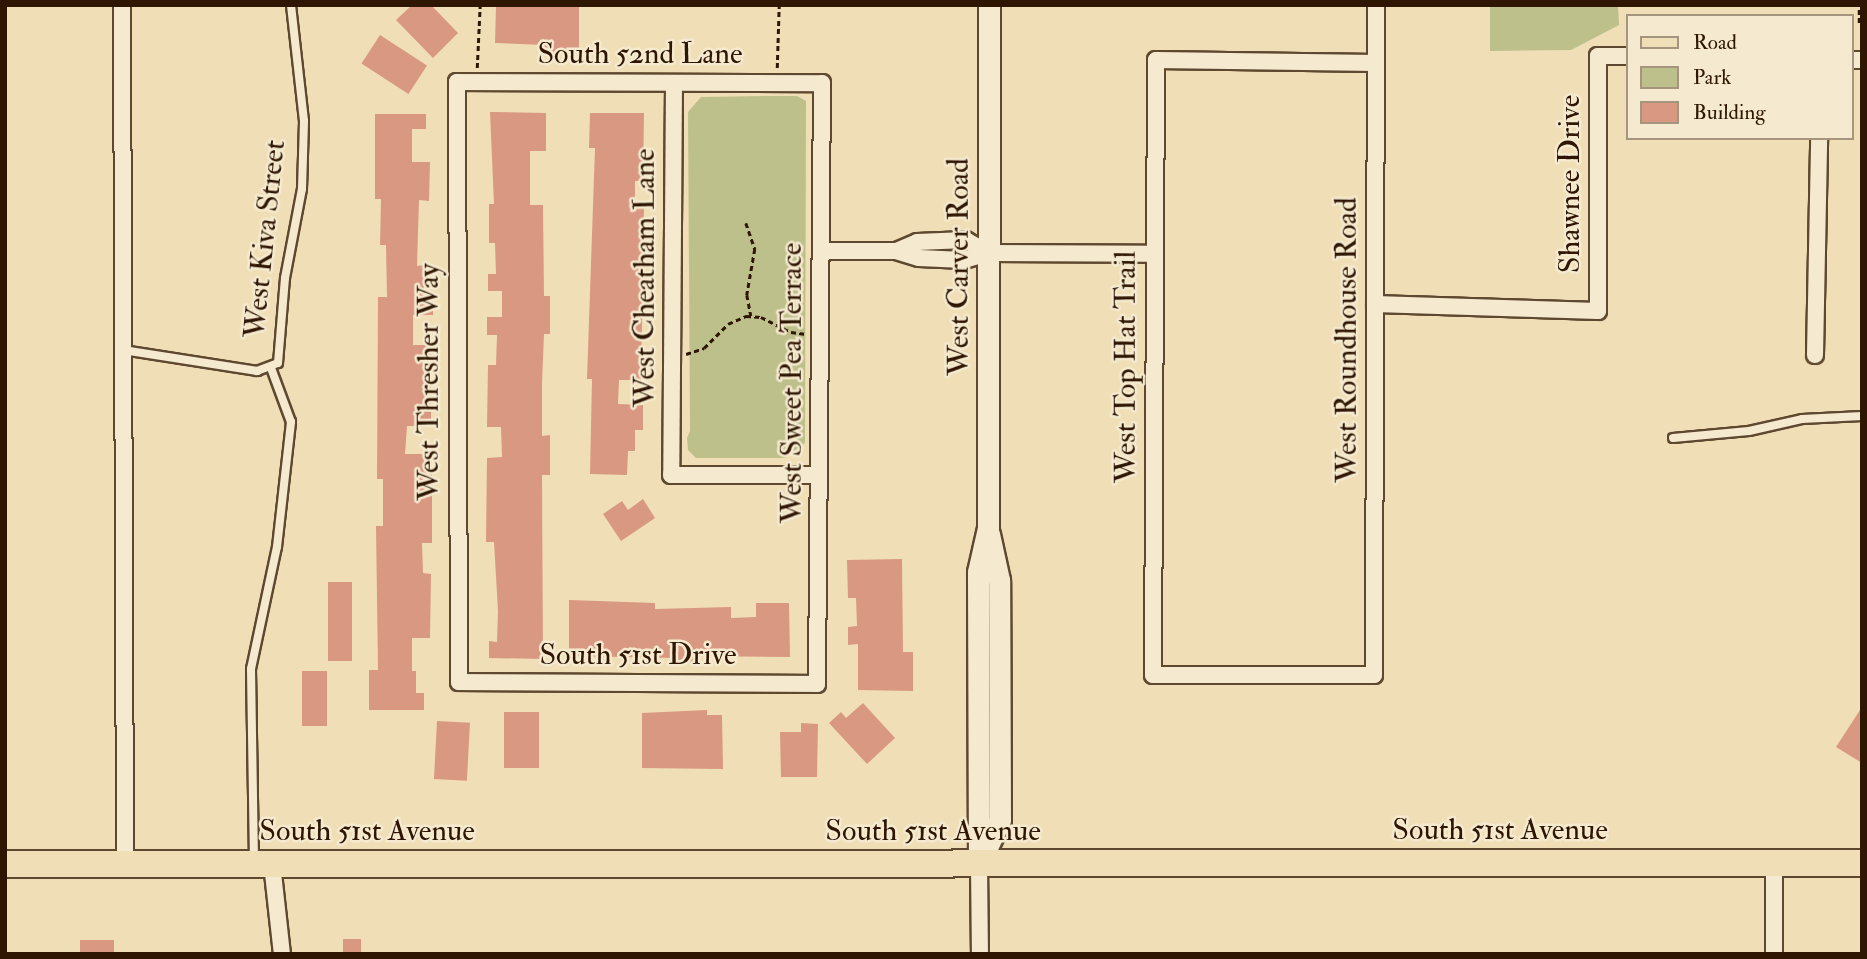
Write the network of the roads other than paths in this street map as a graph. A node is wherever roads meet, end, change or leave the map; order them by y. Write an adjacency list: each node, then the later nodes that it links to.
1 (122, 5): 15 (street)
2 (290, 5): 17 (lane, West Kiva Street)
3 (989, 5): 12 (street, West Carver Road)
4 (1376, 5): 6 (street, West Roundhouse Road)
5 (1626, 56): 14 (street, Shawnee Drive)
6 (1376, 63): 13 (street, West Top Hat Trail); 14 (street, West Roundhouse Road)
7 (457, 82): 8 (street, South 52nd Lane); 22 (street, West Thresher Way)
8 (674, 83): 9 (street, South 52nd Lane); 20 (street, West Cheatham Lane)
9 (822, 83): 11 (street, West Sweet Pea Terrace)
10 (1819, 140): 16 (street)
11 (821, 251): 12 (street); 20 (street, West Sweet Pea Terrace)
12 (988, 253): 13 (street); 29 (street, West Carver Road)
13 (1155, 254): 21 (street, West Top Hat Trail)
14 (1376, 304): 21 (street, West Roundhouse Road)
15 (123, 350): 17 (lane, West Kiva Street); 27 (street)
16 (1815, 355)
17 (271, 368): 28 (lane)
18 (1862, 416): 19 (lane)
19 (1673, 438)
20 (819, 475): 23 (street, West Sweet Pea Terrace)
21 (1374, 675)
22 (459, 682): 23 (street, South 51st Drive)
23 (817, 684)
24 (1774, 863): 25 (main road, South 51st Avenue); 29 (main road, South 51st Avenue); 32 (street)
25 (1862, 863)
26 (5, 864): 27 (main road, South 51st Avenue)
27 (125, 864): 28 (main road, South 51st Avenue)
28 (263, 864): 29 (main road, South 51st Avenue); 30 (street)
29 (979, 864): 31 (street, West Carver Road)
30 (282, 954)
31 (980, 954)
32 (1774, 954)

